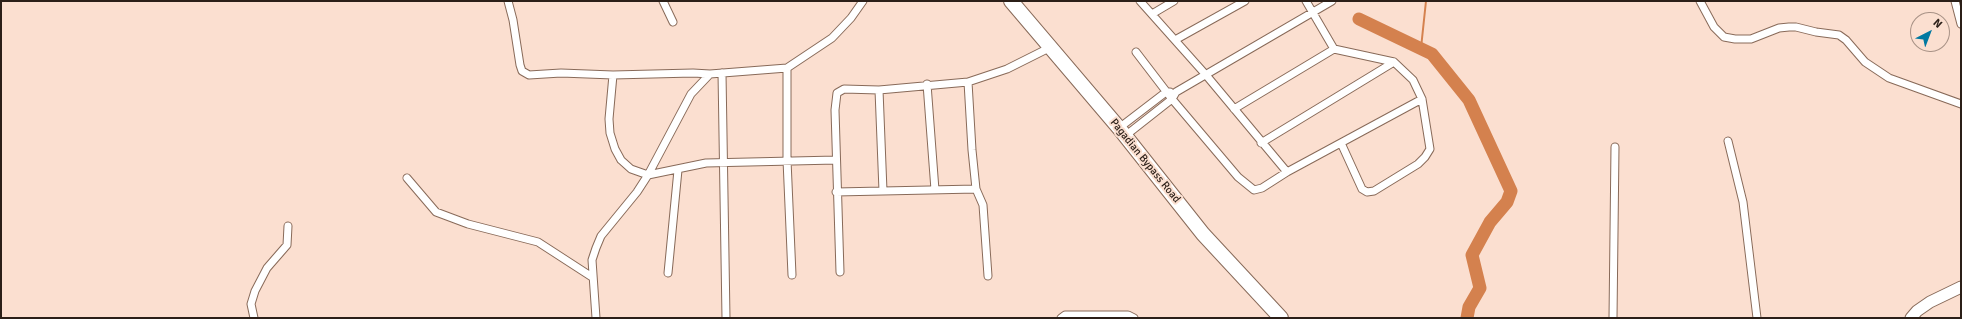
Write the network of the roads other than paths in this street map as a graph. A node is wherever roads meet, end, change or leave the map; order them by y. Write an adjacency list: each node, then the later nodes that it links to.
1 (508, 1): 24 (street)
2 (663, 1): 14 (street)
3 (863, 1): 21 (street)
4 (1011, 1): 17 (highway, Pagadian Bypass Road)
5 (1140, 1): 13 (street)
6 (1174, 1): 13 (street)
7 (1245, 1): 16 (street)
8 (1306, 1): 12 (street)
9 (1332, 1): 12 (street)
10 (1700, 1): 33 (street)
11 (1955, 1): 15 (street)
12 (1312, 13): 18 (street); 25 (street)
13 (1152, 14): 16 (street)
14 (673, 22)
15 (1961, 24)
16 (1175, 40): 25 (street)
17 (1051, 47): 26 (street); 35 (highway, Pagadian Bypass Road)
18 (1334, 48): 20 (street); 34 (street)
19 (1136, 52): 29 (street)
20 (1394, 62): 31 (street); 37 (street)
21 (787, 68): 22 (street); 40 (street)
22 (722, 73): 23 (street); 42 (street)
23 (710, 74): 24 (street); 45 (street)
24 (613, 75): 45 (street)
25 (1206, 75): 30 (street); 34 (street)
26 (968, 82): 27 (street); 47 (street)
27 (927, 84): 28 (street); 48 (street)
28 (879, 90): 41 (street); 50 (street)
29 (1166, 92): 30 (street); 32 (street); 35 (street)
30 (1176, 92): 32 (street)
31 (1422, 98): 38 (street); 38 (street)
32 (1172, 99): 35 (street); 44 (street)
33 (1961, 104)
34 (1234, 109): 37 (street)
35 (1122, 132): 63 (highway, Pagadian Bypass Road)
36 (1728, 140): 65 (street)
37 (1261, 143): 44 (street)
38 (1341, 143): 44 (street)
39 (1615, 147): 64 (street)
40 (787, 160): 41 (street); 42 (street); 54 (street)
41 (836, 160): 49 (street)
42 (725, 163): 43 (street); 60 (street)
43 (678, 170): 45 (street); 53 (street)
44 (1287, 172)
45 (648, 175): 56 (street)
46 (407, 178): 56 (street)
47 (976, 189): 48 (street); 55 (street)
48 (935, 190): 50 (street)
49 (836, 192): 50 (street); 52 (street)
50 (883, 192)
51 (288, 226): 58 (street)
52 (840, 272)
53 (668, 273)
54 (792, 275)
55 (988, 276)
56 (592, 277): 59 (street)
57 (1961, 287): 66 (street)
58 (254, 318)
59 (596, 318)
60 (726, 318)
61 (1062, 318): 62 (street)
62 (1134, 318)
63 (1282, 318)
64 (1613, 318)
65 (1757, 318)
66 (1911, 318)

